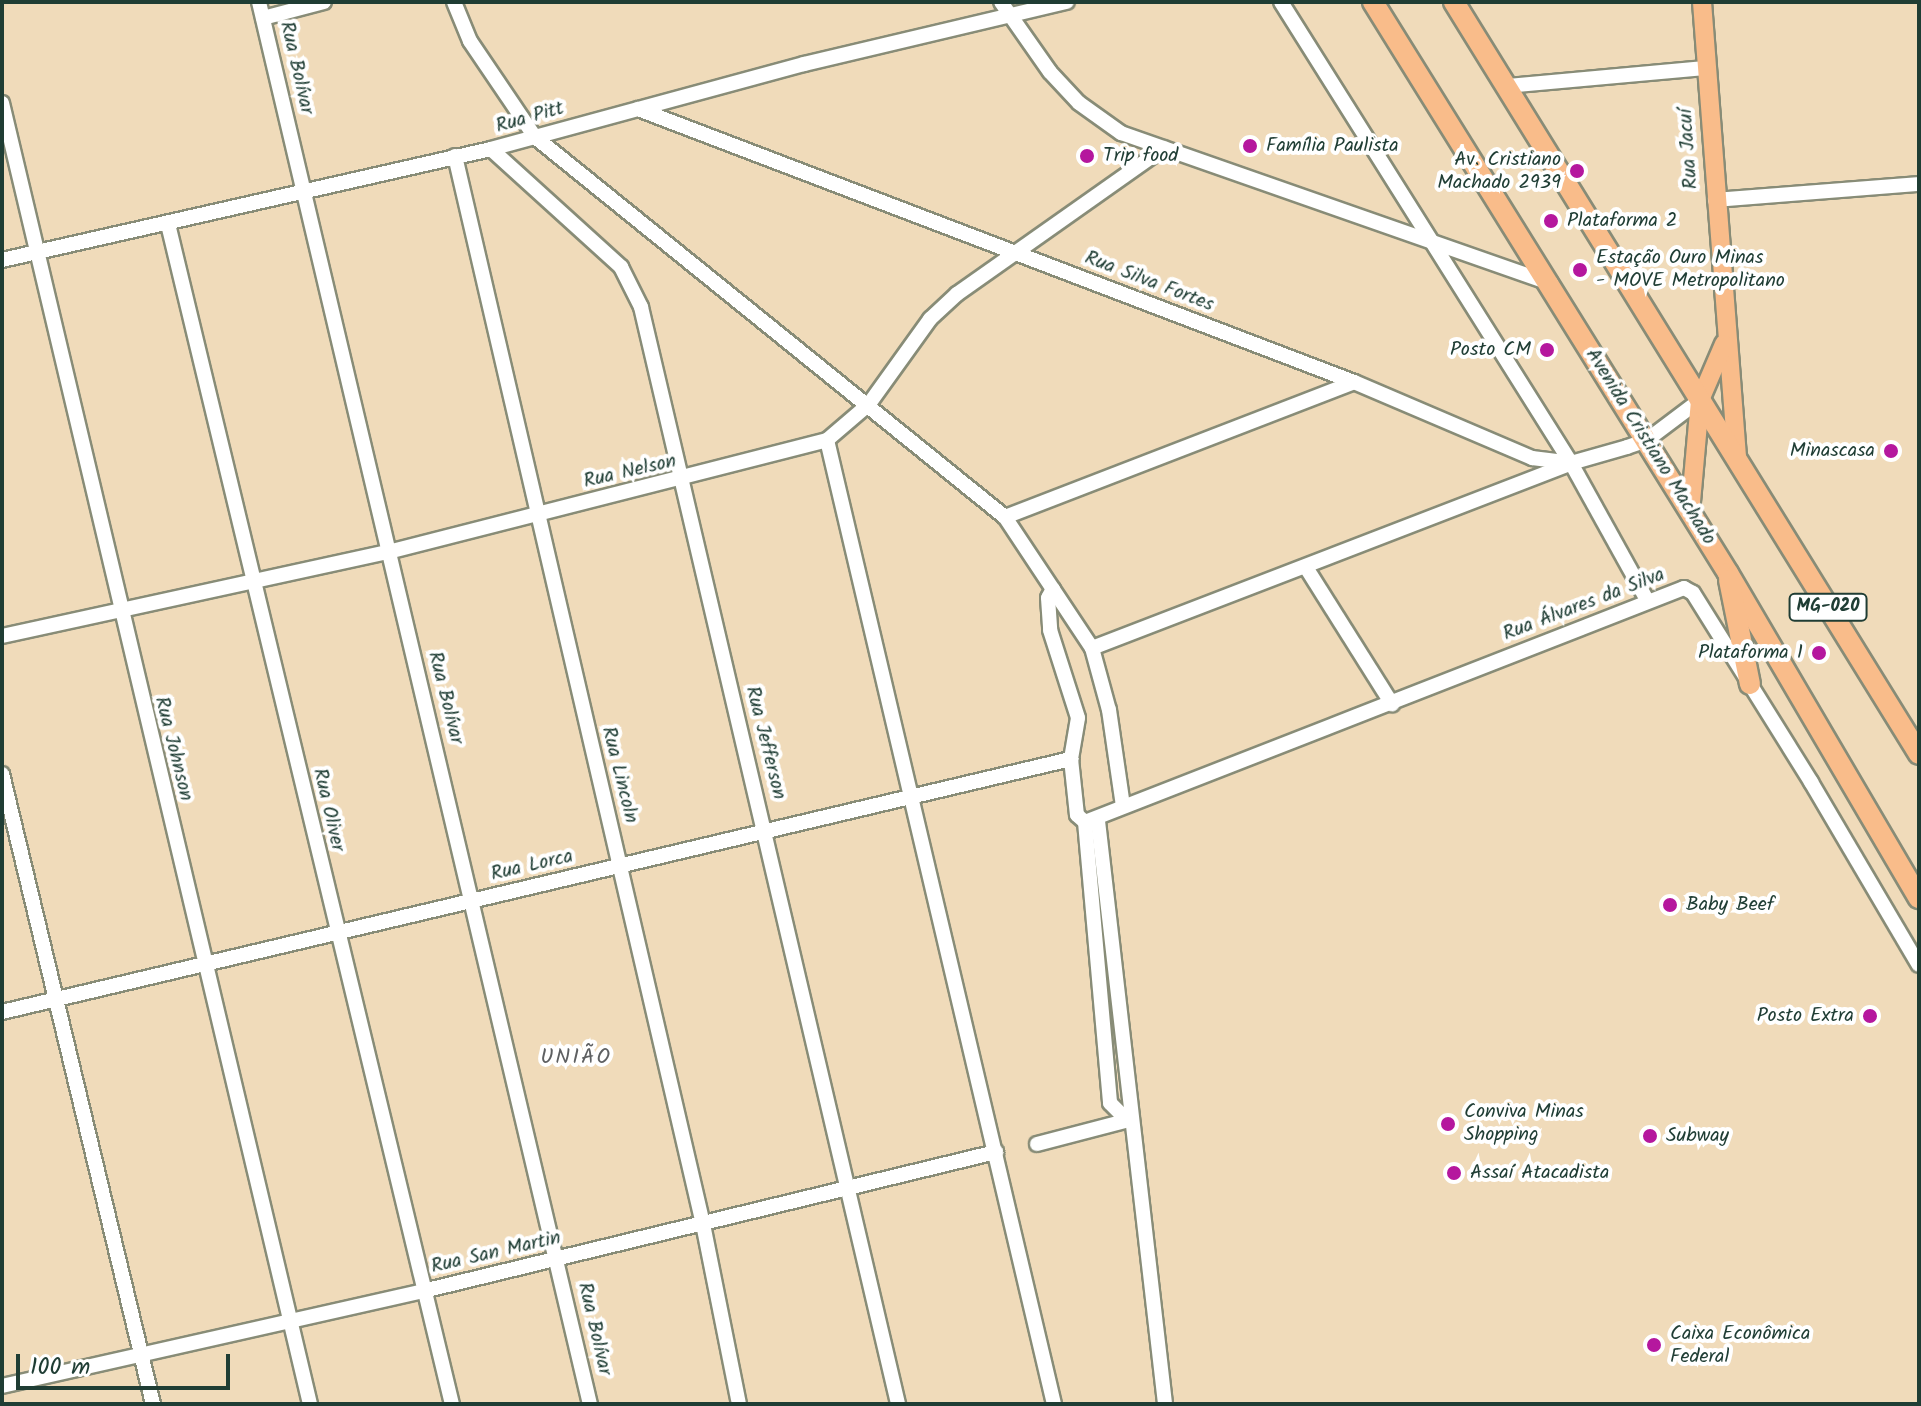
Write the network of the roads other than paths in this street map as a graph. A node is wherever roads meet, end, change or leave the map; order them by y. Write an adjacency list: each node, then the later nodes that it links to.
1 (259, 2): 11 (street, Rua Bolívar)
2 (324, 2): 11 (street)
3 (454, 2): 16 (street)
4 (1001, 2): 10 (street)
5 (1067, 2): 10 (street, Rua Pitt)
6 (1281, 2): 24 (street)
7 (1373, 2): 28 (highway, Avenida Cristiano Machado)
8 (1454, 2): 13 (highway)
9 (1702, 2): 12 (main road, Rua Jacuí / MG-020)
10 (1010, 17): 15 (street, Rua Pitt); 17 (street)
11 (263, 18): 21 (street, Rua Bolívar)
12 (1706, 68): 13 (street); 22 (main road, Rua Jacuí / MG-020)
13 (1507, 86): 31 (highway)
14 (2, 103): 25 (street, Rua Johnson)
15 (638, 109): 16 (street, Rua Pitt); 26 (street, Rua Silva Fortes)
16 (535, 137): 18 (street, Rua Pitt); 32 (street)
17 (1164, 148): 24 (street); 26 (street, Rua Nelson)
18 (491, 149): 19 (street, Rua Pitt); 37 (street, Rua Jefferson)
19 (455, 156): 21 (street, Rua Pitt); 39 (street, Rua Lincoln)
20 (1919, 184): 22 (street)
21 (304, 192): 23 (street, Rua Pitt); 41 (street, Rua Bolívar)
22 (1715, 200): 29 (main road, Rua Jacuí / MG-020)
23 (168, 224): 25 (street, Rua Pitt); 44 (street, Rua Oliver)
24 (1432, 241): 28 (street); 36 (street)
25 (35, 252): 27 (street, Rua Pitt); 47 (street, Rua Johnson)
26 (1013, 252): 30 (street, Rua Silva Fortes); 32 (street, Rua Nelson)
27 (2, 260)
28 (1551, 284): 34 (highway, Avenida Cristiano Machado)
29 (1725, 342): 31 (main road, Rua Jacuí / MG-020); 35 (main road, Rua Jacuí / MG-020)
30 (1354, 382): 36 (street, Rua Silva Fortes); 40 (street)
31 (1700, 400): 34 (street, Rua Jacuí); 35 (highway); 38 (main road, Rua Jacuí / MG-020)
32 (869, 404): 33 (street, Rua Nelson); 40 (street)
33 (827, 440): 37 (street, Rua Nelson); 55 (street)
34 (1647, 440): 36 (street, Rua Silva Fortes); 38 (highway, Avenida Cristiano Machado)
35 (1737, 459): 52 (highway, MG-020)
36 (1571, 463): 42 (street); 46 (street)
37 (680, 481): 39 (street, Rua Nelson); 58 (street, Rua Jefferson)
38 (1690, 513): 43 (highway, Avenida Cristiano Machado / MG-020)
39 (534, 515): 41 (street, Rua Nelson); 59 (street, Rua Lincoln)
40 (1005, 517): 45 (street)
41 (388, 552): 44 (street, Rua Nelson); 61 (street, Rua Bolívar)
42 (1307, 569): 49 (street); 51 (street)
43 (1728, 573): 50 (highway); 60 (highway, Avenida Cristiano Machado / MG-020)
44 (256, 582): 47 (street, Rua Nelson); 62 (street, Rua Oliver)
45 (1053, 589): 49 (street); 53 (street)
46 (1647, 600): 50 (street, Rua Álvares da Silva); 51 (street, Rua Álvares da Silva)
47 (119, 610): 48 (street, Rua Nelson); 63 (street, Rua Johnson)
48 (2, 636)
49 (1092, 648): 56 (street)
50 (1750, 684): 64 (street, Rua Álvares da Silva)
51 (1392, 704): 56 (street, Rua Álvares da Silva)
52 (1919, 754)
53 (1071, 759): 55 (street, Rua Lorca); 57 (street)
54 (2, 774): 65 (street)
55 (910, 794): 58 (street, Rua Lorca); 69 (street)
56 (1123, 806): 57 (street, Rua Álvares da Silva)
57 (1092, 821): 67 (street); 67 (street)
58 (766, 832): 59 (street, Rua Lorca); 70 (street, Rua Jefferson)
59 (621, 866): 61 (street, Rua Lorca); 71 (street, Rua Lincoln)
60 (1919, 898)
61 (475, 900): 62 (street, Rua Lorca); 72 (street, Rua Bolívar)
62 (335, 932): 63 (street, Rua Lorca); 73 (street, Rua Oliver)
63 (204, 962): 65 (street, Rua Lorca); 74 (street, Rua Johnson)
64 (1919, 965)
65 (56, 998): 66 (street, Rua Lorca); 75 (street)
66 (2, 1012)
67 (1130, 1120): 68 (street); 84 (street)
68 (1037, 1144)
69 (996, 1152): 70 (street, Rua San Martin); 83 (street)
70 (847, 1191): 71 (street, Rua San Martin); 82 (street, Rua Jefferson)
71 (703, 1224): 72 (street, Rua San Martin); 81 (street, Rua Lincoln)
72 (558, 1259): 73 (street, Rua San Martin); 80 (street, Rua Bolívar)
73 (423, 1291): 74 (street, Rua San Martin); 79 (street, Rua Oliver)
74 (289, 1321): 75 (street, Rua San Martin); 78 (street, Rua Johnson)
75 (140, 1353): 76 (street, Rua San Martin); 77 (street)
76 (2, 1386)
77 (153, 1404)
78 (310, 1404)
79 (452, 1404)
80 (590, 1404)
81 (739, 1404)
82 (898, 1404)
83 (1054, 1404)
84 (1165, 1404)

